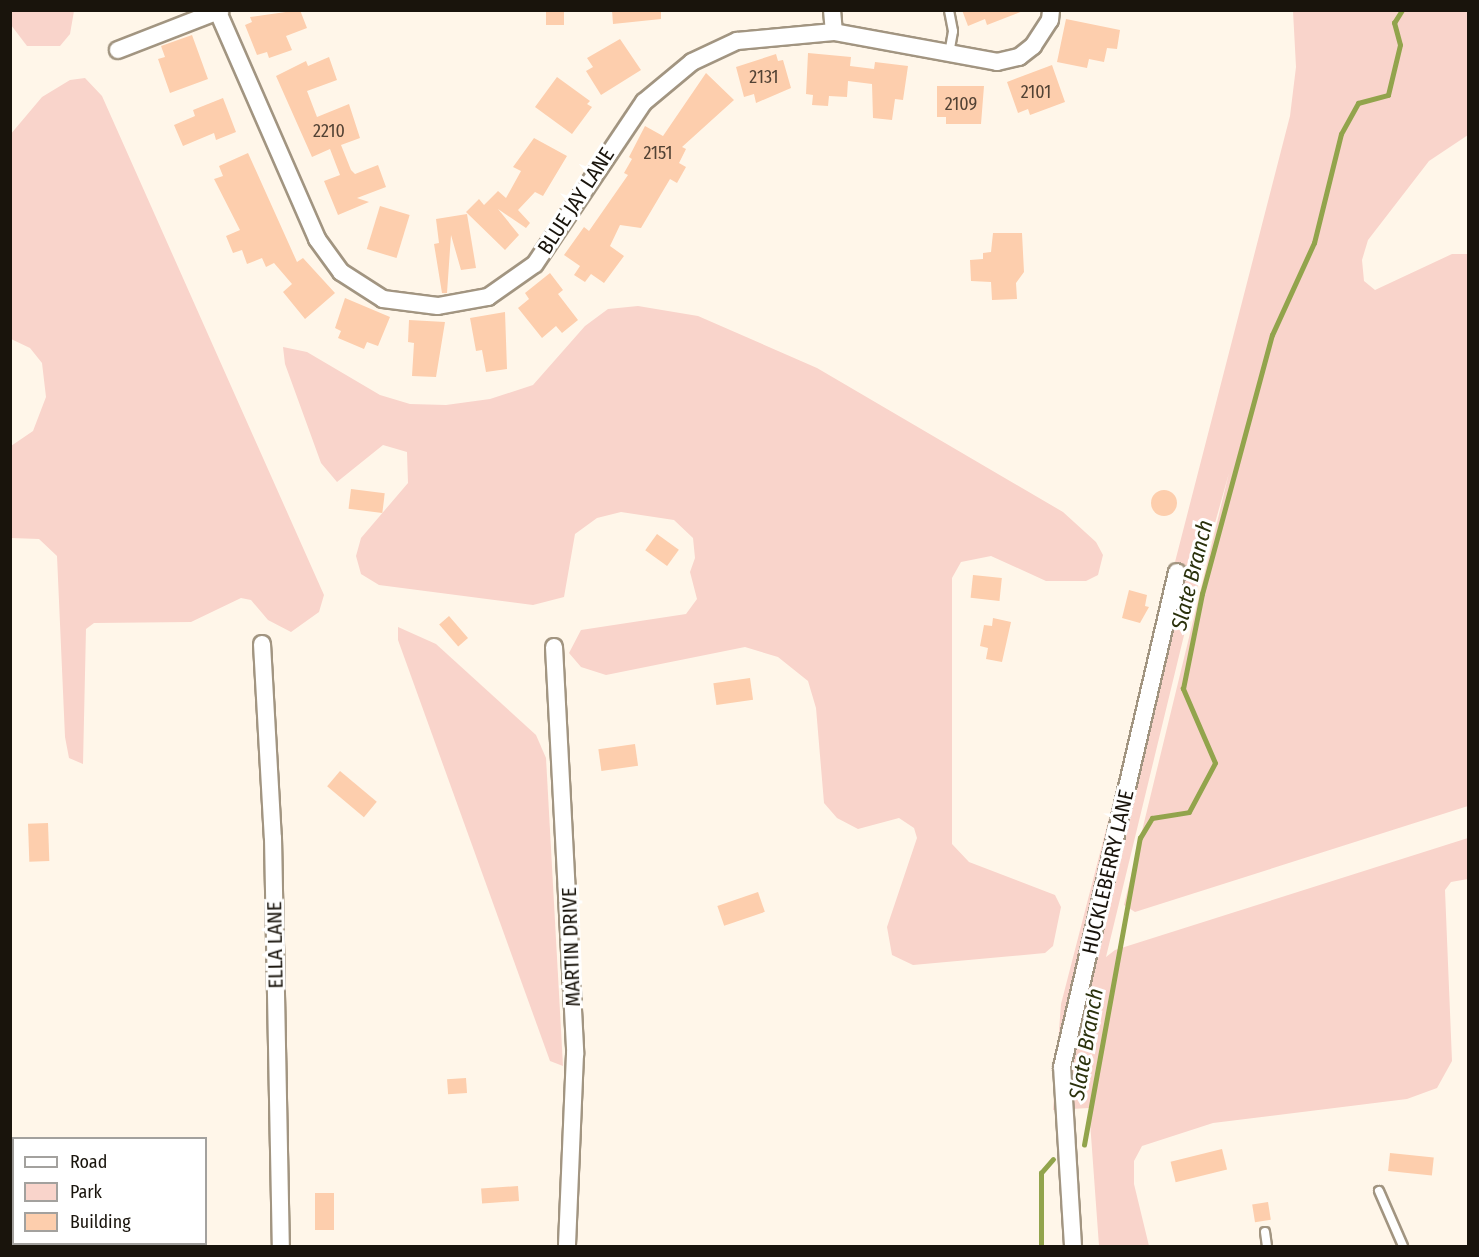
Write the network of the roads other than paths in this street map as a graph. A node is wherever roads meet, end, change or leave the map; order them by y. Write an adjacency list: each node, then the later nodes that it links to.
1 (832, 10): 5 (street)
2 (949, 10): 7 (lane)
3 (1051, 10): 7 (street, BLUE JAY LANE)
4 (219, 11): 5 (street, BLUE JAY LANE); 6 (street)
5 (834, 32): 7 (street, BLUE JAY LANE)
6 (118, 50)
7 (949, 55)
8 (1177, 572): 15 (street, HUCKLEBERRY LANE)
9 (262, 644): 13 (street, ELLA LANE)
10 (554, 647): 14 (street, MARTIN DRIVE)
11 (1379, 1191): 17 (lane)
12 (1265, 1232): 16 (lane)
13 (281, 1246)
14 (567, 1246)
15 (1073, 1246)
16 (1267, 1246)
17 (1403, 1246)

